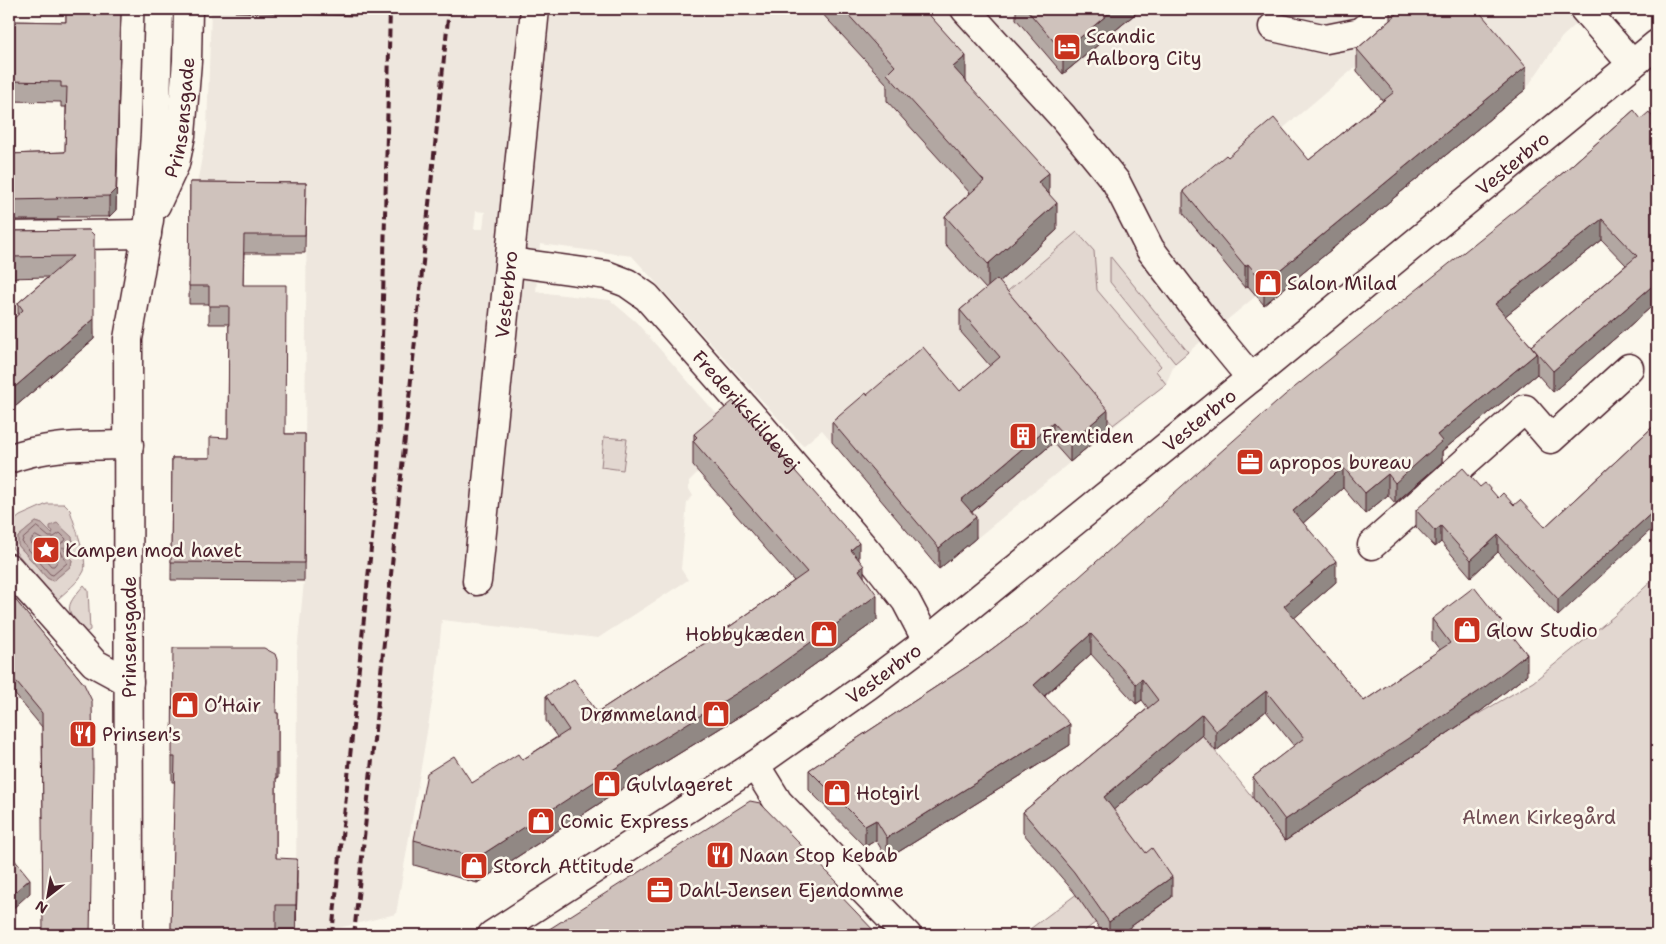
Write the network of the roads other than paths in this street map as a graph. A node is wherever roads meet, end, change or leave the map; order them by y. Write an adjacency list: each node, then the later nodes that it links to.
1 (159, 9): 10 (street, Prinsensgade)
2 (188, 9): 10 (street, Prinsensgade)
3 (535, 9): 12 (street, Vesterbro)
4 (965, 9): 14 (street, Vesterbro)
5 (1390, 9): 7 (street)
6 (1584, 9): 9 (street)
7 (1272, 27)
8 (1657, 44): 9 (street, Vesterbro)
9 (1632, 64): 14 (street, Vesterbro)
10 (148, 227): 11 (street); 15 (street, Prinsensgade)
11 (9, 236)
12 (511, 262): 19 (street, Vesterbro); 20 (street, Frederikskildevej)
13 (1629, 368): 17 (street)
14 (1251, 378): 20 (street, Vesterbro)
15 (129, 445): 16 (street); 21 (street, Prinsensgade)
16 (9, 459)
17 (1372, 545)
18 (9, 568): 21 (street)
19 (477, 581)
20 (928, 641): 22 (street, Vesterbro)
21 (129, 682): 23 (street, Prinsensgade)
22 (755, 765): 24 (street, Vesterbro); 25 (street)
23 (129, 935)
24 (492, 935)
25 (907, 935)

